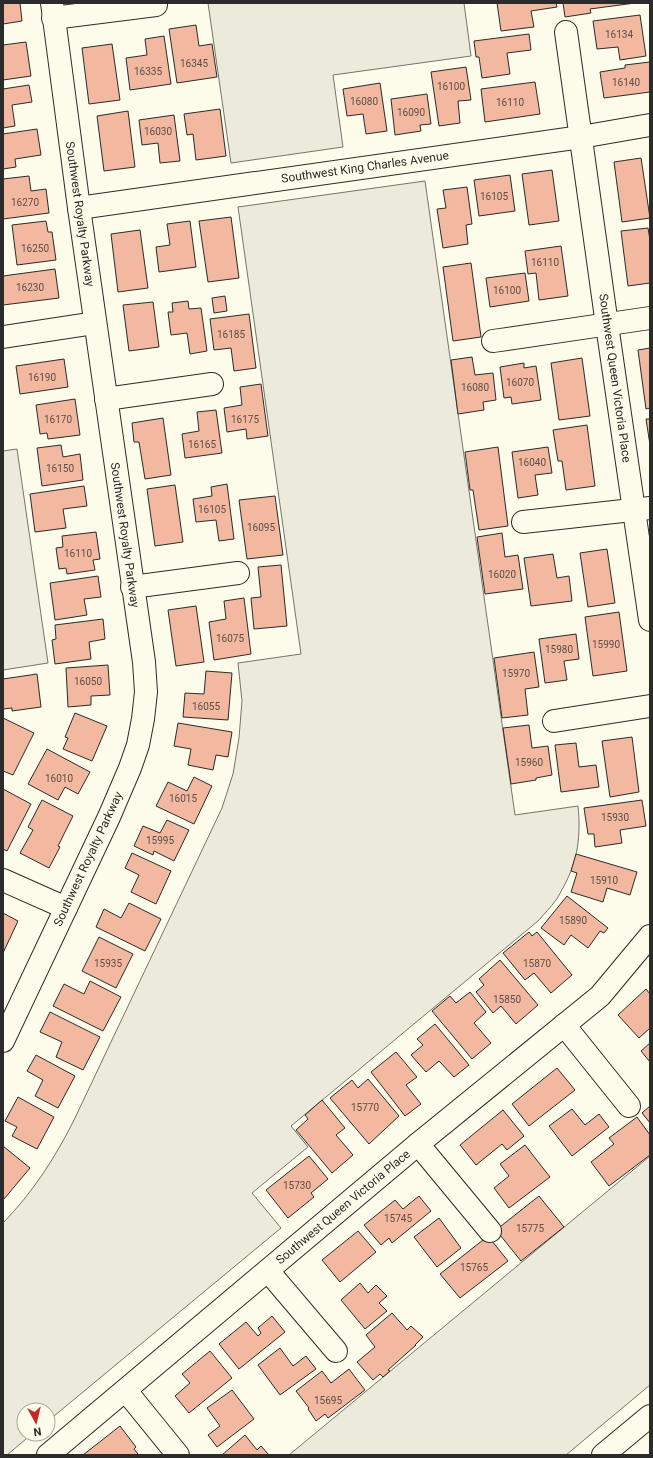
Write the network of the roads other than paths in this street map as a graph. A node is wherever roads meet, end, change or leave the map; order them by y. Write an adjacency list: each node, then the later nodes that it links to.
1 (156, 5): 2 (street)
2 (52, 10): 6 (street, Southwest Royalty Parkway)
3 (566, 32): 5 (street, Southwest Queen Victoria Place)
4 (650, 125): 5 (street, Southwest King Charles Avenue)
5 (581, 137): 6 (street, Southwest King Charles Avenue); 9 (street, Southwest Queen Victoria Place)
6 (79, 208): 8 (street, Southwest Royalty Parkway)
7 (650, 318): 9 (street)
8 (95, 323): 10 (street); 13 (street, Southwest Royalty Parkway)
9 (606, 325): 11 (street); 14 (street, Southwest Queen Victoria Place)
10 (3, 337)
11 (493, 341)
12 (212, 384): 13 (street)
13 (106, 399): 17 (street, Southwest Royalty Parkway)
14 (642, 509): 15 (street); 18 (street, Southwest Queen Victoria Place)
15 (523, 522)
16 (238, 573): 17 (street)
17 (132, 587): 22 (street, Southwest Royalty Parkway)
18 (650, 620)
19 (650, 706): 20 (street)
20 (554, 721)
21 (3, 880): 22 (street)
22 (66, 908): 25 (street, Southwest Royalty Parkway)
23 (650, 936): 24 (street, Southwest Queen Victoria Place)
24 (564, 1025): 26 (street); 27 (street, Southwest Queen Victoria Place)
25 (3, 1041)
26 (629, 1106)
27 (418, 1144): 28 (street, Southwest Queen Victoria Place); 29 (street, Southwest Queen Victoria Place)
28 (490, 1231)
29 (268, 1270): 30 (street, Southwest Queen Victoria Place); 31 (street, Southwest Queen Victoria Place)
30 (336, 1351)
31 (126, 1390): 33 (street, Southwest Queen Victoria Place); 34 (street)
32 (650, 1416): 35 (street)
33 (48, 1455)
34 (178, 1455)
35 (603, 1455)

